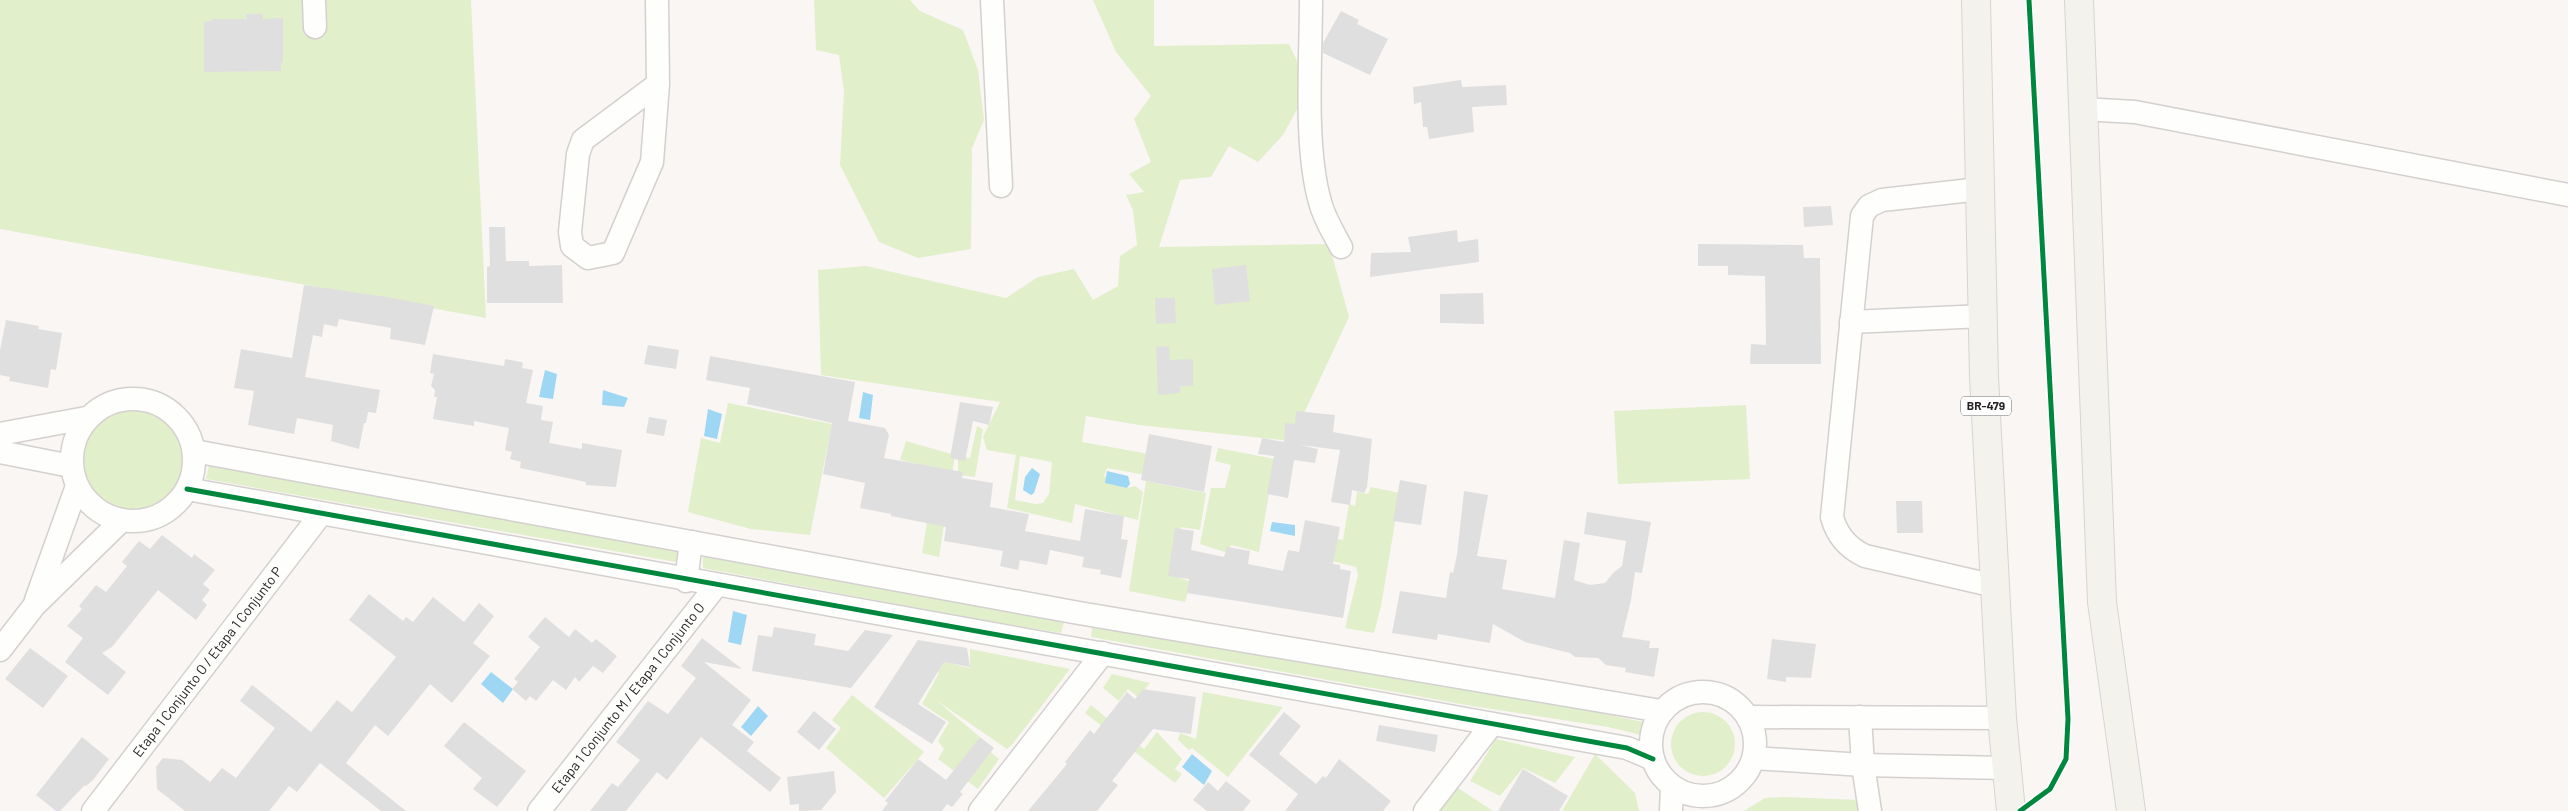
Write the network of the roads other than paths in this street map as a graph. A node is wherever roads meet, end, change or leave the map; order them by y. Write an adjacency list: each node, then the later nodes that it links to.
1 (314, 0): 7 (street)
2 (656, 0): 8 (street)
3 (992, 0): 10 (street)
4 (1311, 0): 13 (street)
5 (1976, 0): 11 (main road, BR-479)
6 (2079, 0): 9 (main road)
7 (315, 27)
8 (658, 84): 8 (street)
9 (2082, 109): 12 (street); 52 (main road)
10 (1002, 186)
11 (1980, 190): 14 (main road, BR-479); 15 (street)
12 (2568, 195)
13 (1341, 247)
14 (1983, 316): 15 (street); 27 (main road, BR-479)
15 (1851, 322): 27 (street)
16 (86, 418): 17 (street); 18 (street); 20 (street)
17 (0, 434)
18 (194, 451): 21 (street); 24 (street)
19 (0, 452): 20 (street)
20 (74, 476): 23 (street); 28 (street)
21 (187, 489): 22 (street); 23 (street)
22 (321, 514): 25 (street); 44 (street, Etapa 1 Conjunto O / Etapa 1 Conjunto P)
23 (122, 520): 28 (street)
24 (692, 542): 25 (street); 29 (street)
25 (686, 581): 26 (street)
26 (716, 586): 30 (street); 45 (street, Etapa 1 Conjunto M / Etapa 1 Conjunto O)
27 (1995, 586): 36 (main road, BR-479)
28 (34, 606): 31 (street)
29 (1080, 613): 30 (street); 33 (street)
30 (1073, 647): 32 (street)
31 (0, 650)
32 (1104, 653): 37 (street); 46 (street)
33 (1661, 711): 34 (street); 39 (street)
34 (1748, 717): 35 (street); 38 (street)
35 (1860, 718): 36 (street); 40 (street)
36 (2002, 718): 41 (main road, BR-479)
37 (1492, 724): 39 (street); 47 (street)
38 (1754, 758): 40 (street); 43 (street)
39 (1652, 759): 42 (street)
40 (1863, 765): 41 (street); 50 (street)
41 (2005, 768): 51 (main road, BR-479)
42 (1672, 787): 43 (street); 48 (street)
43 (1729, 790): 49 (street)
44 (93, 811)
45 (539, 811)
46 (980, 811)
47 (1425, 811)
48 (1671, 811)
49 (1716, 811)
50 (1870, 811)
51 (2011, 811)
52 (2130, 811)

